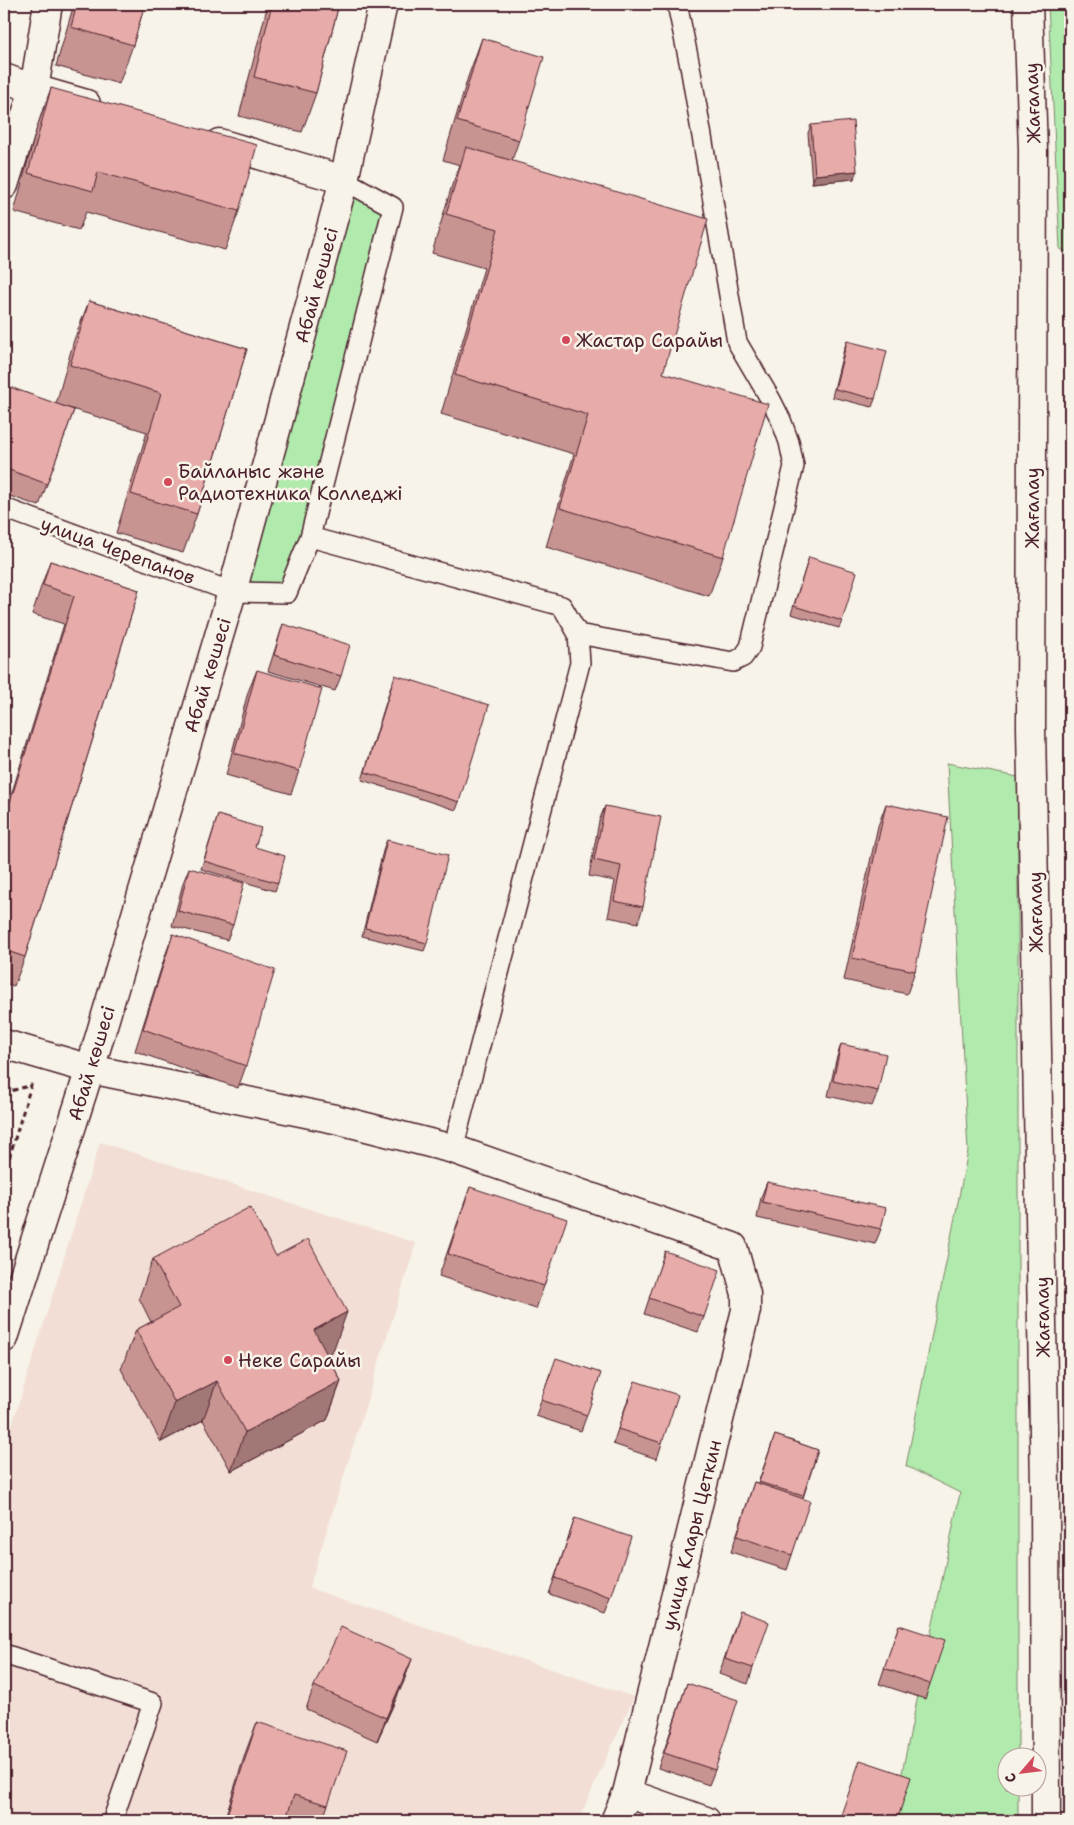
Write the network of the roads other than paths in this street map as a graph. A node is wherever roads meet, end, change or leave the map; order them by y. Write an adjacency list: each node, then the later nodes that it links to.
1 (48, 4): 6 (street)
2 (383, 4): 9 (street, Абай көшесі)
3 (676, 4): 14 (lane)
4 (1028, 4): 24 (street, Жағалау)
5 (4, 78): 6 (street)
6 (34, 89): 7 (street); 10 (street)
7 (109, 111)
8 (194, 136): 9 (street)
9 (344, 180): 12 (lane); 13 (street, Абай көшесі)
10 (4, 185)
11 (4, 508): 13 (lane, улица Черепанов)
12 (310, 537): 13 (lane, улица Черепанов); 14 (lane)
13 (232, 592): 16 (street, Абай көшесі)
14 (578, 634): 17 (lane)
15 (4, 1044): 16 (street)
16 (90, 1069): 17 (street); 18 (street, Абай көшесі)
17 (453, 1149): 20 (street, улица Клары Цеткин)
18 (4, 1338)
19 (4, 1654): 21 (lane)
20 (627, 1793): 22 (street, улица Клары Цеткин); 23 (street)
21 (114, 1816)
22 (615, 1821)
23 (706, 1821)
24 (1046, 1821)

